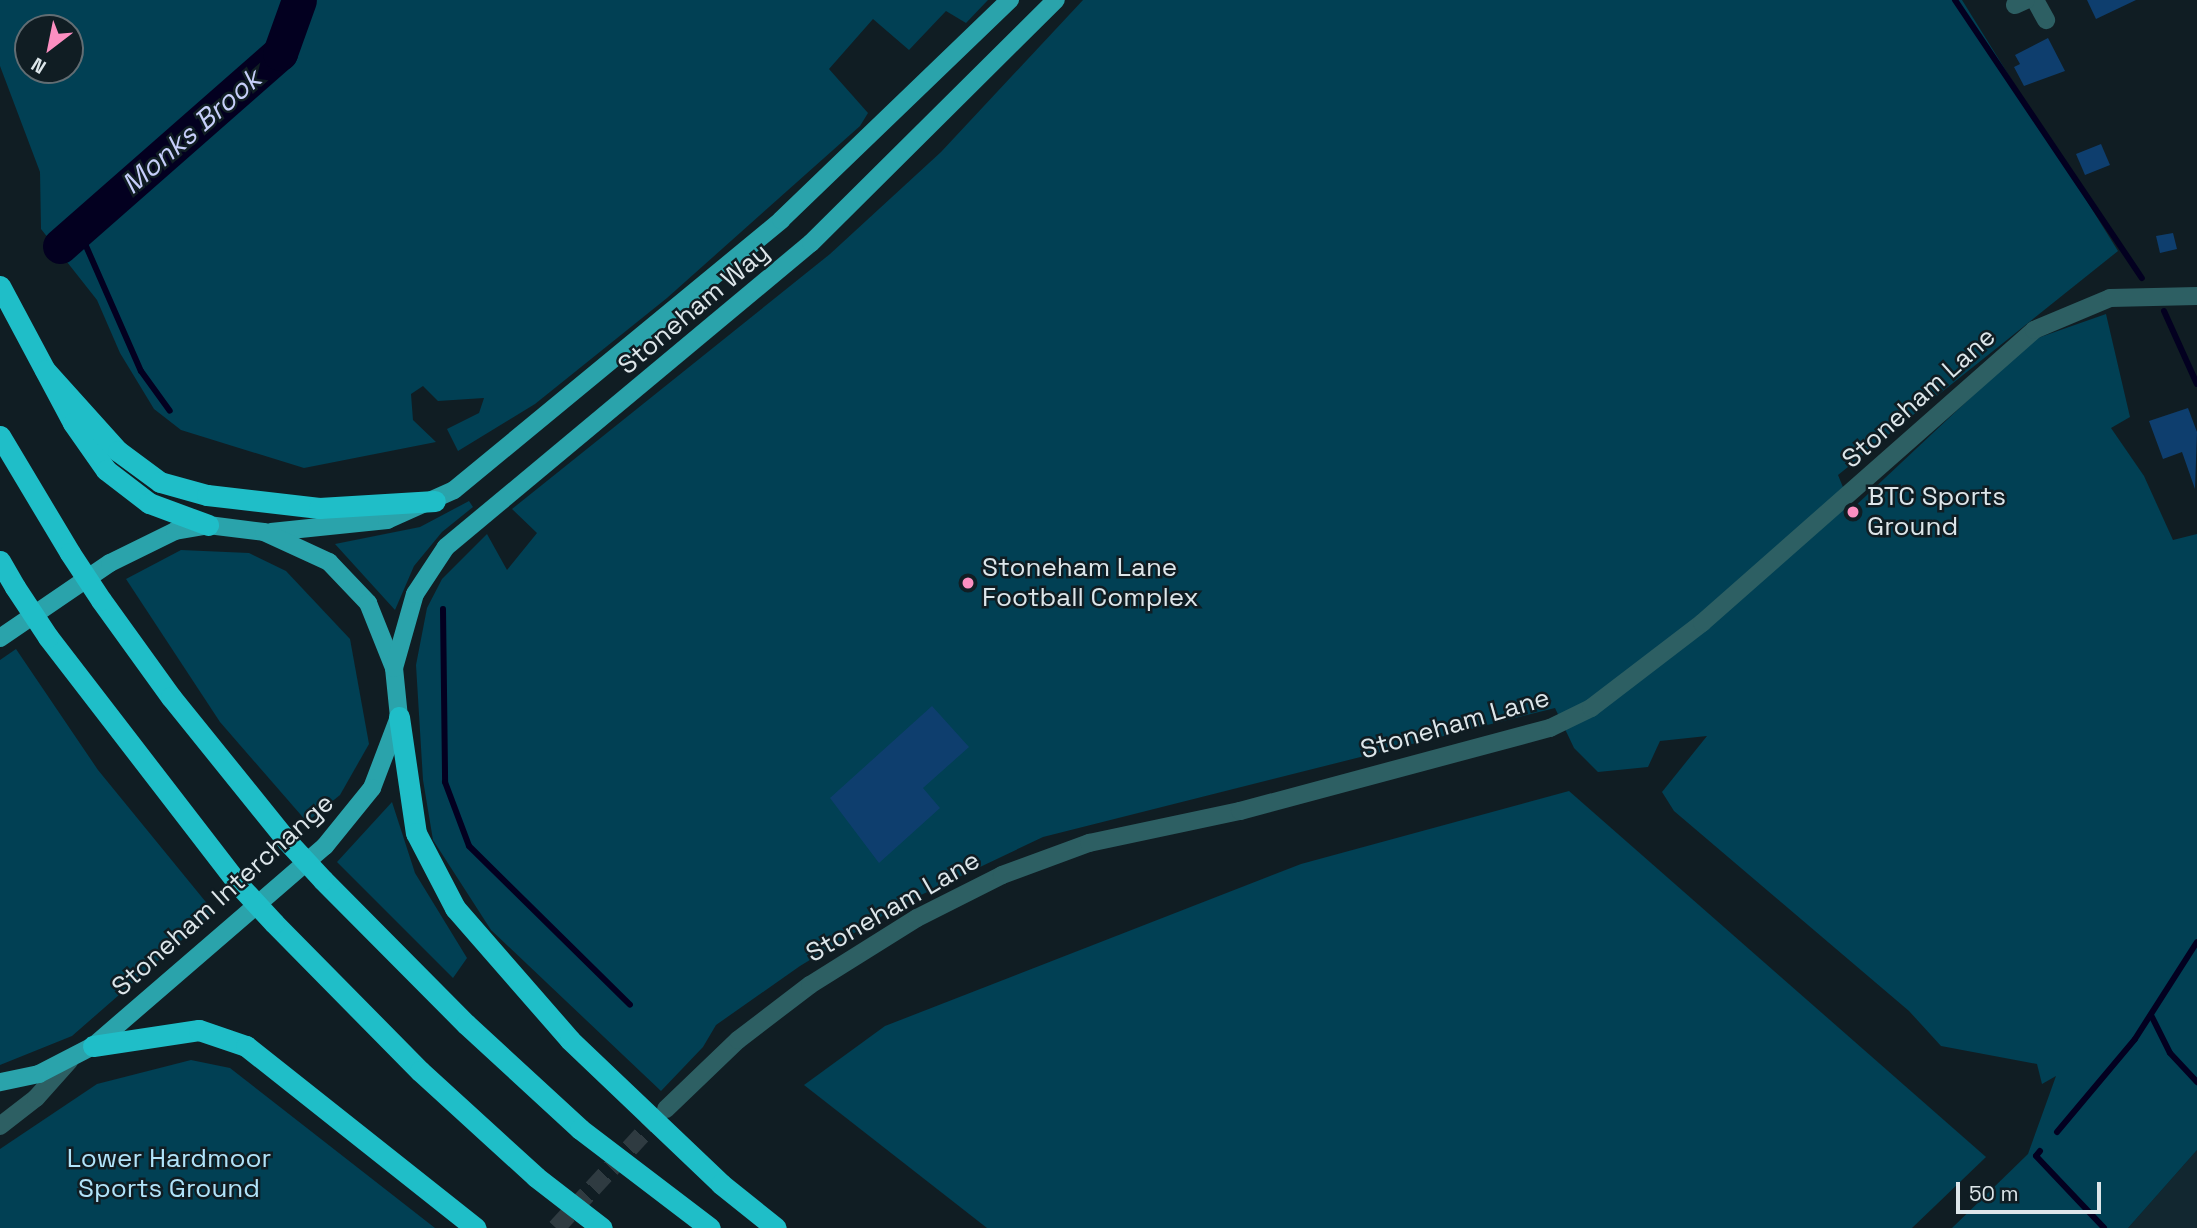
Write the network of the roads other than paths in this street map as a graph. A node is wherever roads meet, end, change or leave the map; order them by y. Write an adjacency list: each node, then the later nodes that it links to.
1 (1010, 0): 9 (main road, Stoneham Way)
2 (1056, 0): 14 (main road, Stoneham Way)
3 (2035, 0): 4 (street)
4 (2046, 20)
5 (0, 286): 7 (highway)
6 (2197, 296): 19 (street, Stoneham Lane)
7 (45, 370): 9 (highway); 10 (highway)
8 (0, 436): 23 (highway, bridge)
9 (435, 501): 11 (main road, Stoneham Way)
10 (208, 526): 11 (main road, Stoneham Interchange); 13 (main road, Stoneham Interchange)
11 (264, 532): 14 (main road, Stoneham Interchange)
12 (0, 561): 22 (highway, bridge)
13 (0, 638)
14 (394, 668): 15 (main road, Stoneham Interchange)
15 (399, 717): 16 (main road, Stoneham Interchange); 24 (highway)
16 (93, 1046): 17 (main road, Stoneham Interchange); 21 (highway)
17 (69, 1061): 18 (main road, Stoneham Interchange); 20 (street)
18 (0, 1082)
19 (666, 1108)
20 (0, 1126)
21 (476, 1228)
22 (601, 1228)
23 (710, 1228)
24 (776, 1228)

